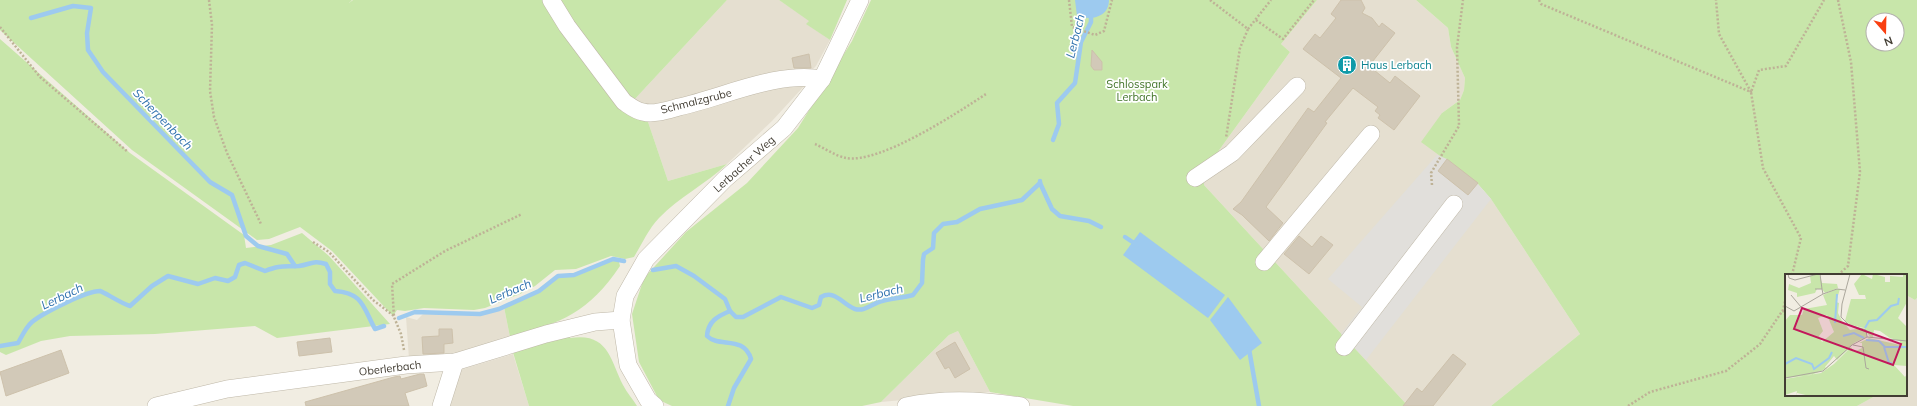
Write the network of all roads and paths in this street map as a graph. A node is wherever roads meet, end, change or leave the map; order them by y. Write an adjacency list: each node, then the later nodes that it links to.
1 (209, 0): 29 (path)
2 (551, 0): 17 (street, Schmalzgrube)
3 (860, 0): 17 (street, Lerbacher Weg)
4 (1069, 0): 5 (path)
5 (1112, 0)
6 (1210, 0): 16 (path)
7 (1271, 0): 14 (path)
8 (1314, 0): 14 (path)
9 (1463, 0): 26 (path)
10 (1539, 0): 19 (path)
11 (1716, 0): 19 (path)
12 (1824, 0): 19 (path)
13 (1838, 0): 33 (path)
14 (1256, 20): 16 (path)
15 (0, 27): 23 (path)
16 (1248, 29): 24 (path)
17 (822, 79): 36 (street, Lerbacher Weg)
18 (1297, 86): 24 (street)
19 (1751, 92): 32 (path)
20 (986, 94): 22 (path)
21 (1370, 134): 31 (street)
22 (815, 144)
23 (128, 152)
24 (1232, 152): 25 (street)
25 (1195, 178)
26 (1432, 185)
27 (1454, 204): 37 (street)
28 (522, 214): 35 (path)
29 (261, 224)
30 (313, 242): 35 (path)
31 (1264, 262)
32 (1792, 274)
33 (1839, 274)
34 (1784, 309): 45 (path)
35 (394, 317): 39 (path)
36 (621, 320): 38 (street, Oberlerbach); 42 (street, Lerbacher Weg)
37 (1344, 346)
38 (455, 362): 39 (street, Oberlerbach); 41 (street)
39 (406, 365): 40 (street, Oberlerbach)
40 (156, 406)
41 (441, 406)
42 (655, 406)
43 (906, 406): 44 (street)
44 (1021, 406)
45 (1628, 406)

